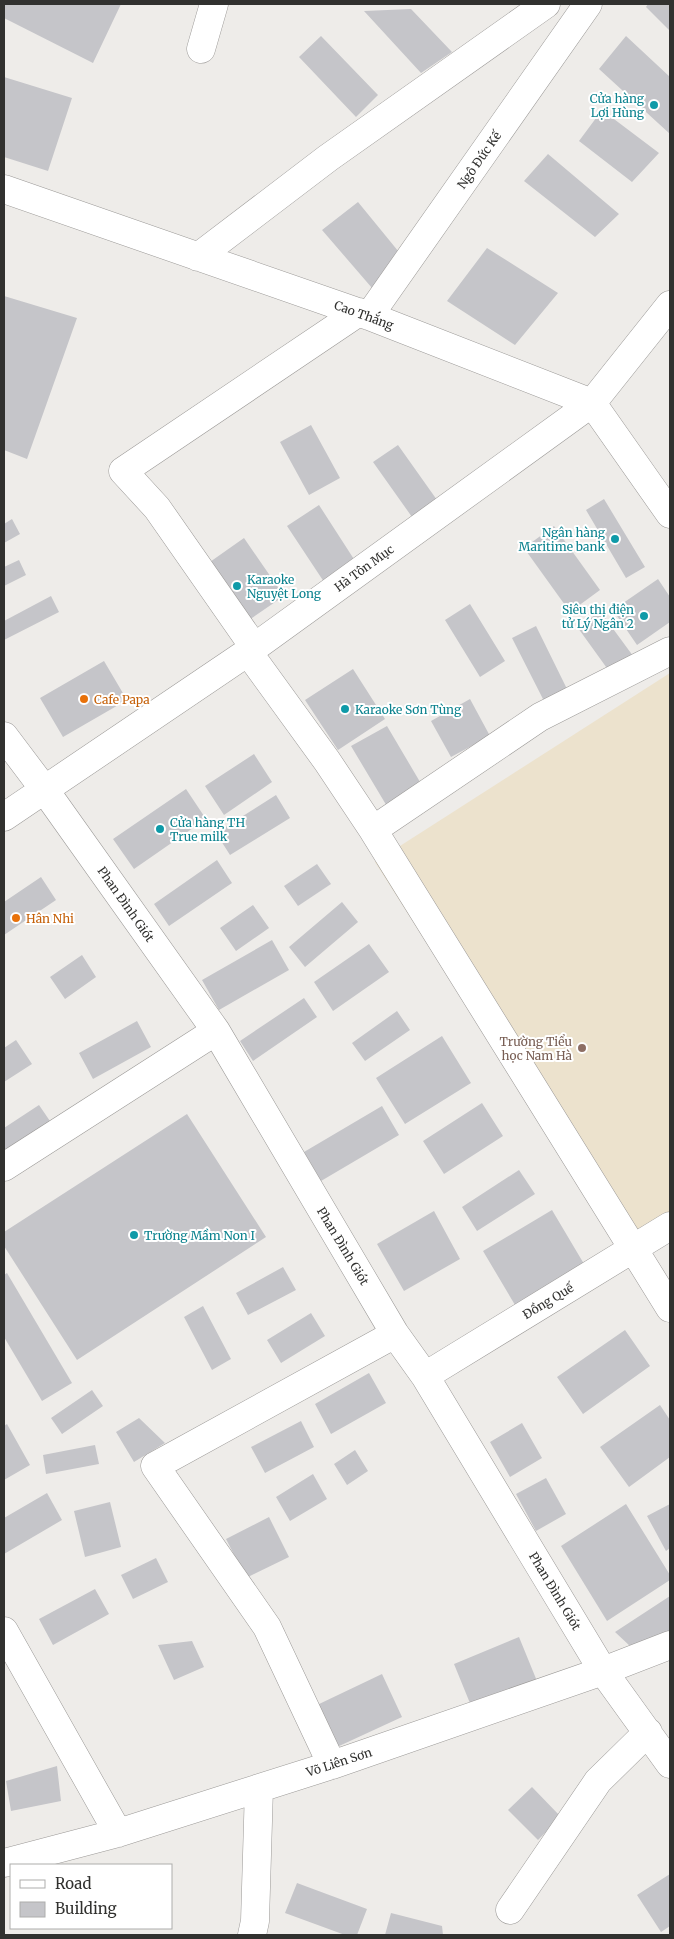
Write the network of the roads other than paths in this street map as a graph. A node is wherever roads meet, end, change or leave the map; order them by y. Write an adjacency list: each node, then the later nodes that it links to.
1 (214, 4): 4 (street)
2 (588, 4): 8 (street, Ngô Đức Kế)
3 (536, 5): 6 (street)
4 (201, 49)
5 (4, 189): 6 (street, Cao Thắng)
6 (198, 256): 8 (street, Cao Thắng)
7 (670, 305): 9 (street, Hà Tôn Mục)
8 (364, 314): 9 (street, Cao Thắng); 11 (street)
9 (592, 403): 10 (street); 11 (street, Hà Tôn Mục)
10 (670, 514)
11 (251, 650): 14 (street, Hà Tôn Mục); 16 (street)
12 (670, 651): 16 (street)
13 (4, 736): 14 (street, Phan Đình Giót)
14 (44, 789): 15 (street, Hà Tôn Mục); 17 (street, Phan Đình Giót)
15 (4, 817)
16 (373, 830): 20 (street)
17 (216, 1031): 18 (street); 22 (street, Phan Đình Giót)
18 (4, 1166)
19 (670, 1226): 20 (street, Đồng Quế)
20 (634, 1249): 21 (street); 23 (street, Đồng Quế)
21 (670, 1308)
22 (395, 1334): 23 (street, Phan Đình Giót); 29 (street)
23 (425, 1376): 26 (street, Phan Đình Giót)
24 (4, 1631): 31 (street)
25 (670, 1645): 26 (street, Võ Liên Sơn)
26 (603, 1671): 27 (street, Phan Đình Giót); 29 (street, Võ Liên Sơn)
27 (648, 1732): 28 (street, Phan Đình Giót); 33 (street)
28 (670, 1764)
29 (332, 1765): 30 (street, Võ Liên Sơn)
30 (259, 1788): 31 (street, Võ Liên Sơn); 34 (street)
31 (118, 1833): 32 (street, Võ Liên Sơn)
32 (4, 1863)
33 (510, 1910)
34 (252, 1935)

